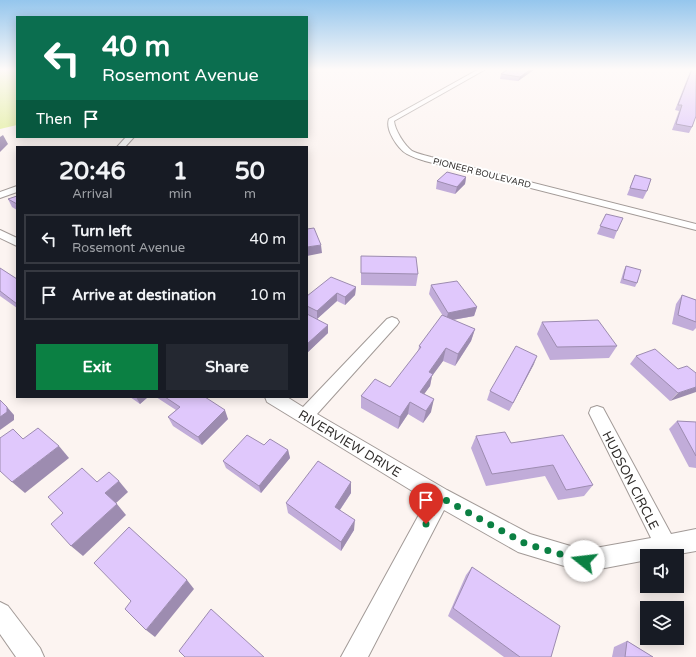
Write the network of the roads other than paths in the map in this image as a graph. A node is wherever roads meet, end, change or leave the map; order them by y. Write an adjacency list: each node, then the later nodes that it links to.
1 (426, 100): 6 (street, PIONEER BOULEVARD)
2 (129, 138): 3 (street)
3 (122, 146)
4 (16, 189): 5 (street)
5 (0, 195)
6 (696, 227)
7 (0, 233): 8 (street)
8 (16, 242)
9 (392, 322): 12 (street)
10 (275, 398): 12 (street, RIVERVIEW DRIVE)
11 (597, 413): 15 (street, HUDSON CIRCLE)
12 (305, 416): 13 (street, RIVERVIEW DRIVE)
13 (440, 497): 15 (street, RIVERVIEW DRIVE); 18 (street)
14 (696, 540): 15 (street, RIVERVIEW DRIVE)
15 (666, 546)
16 (0, 614): 17 (street)
17 (31, 657)
18 (354, 657)

